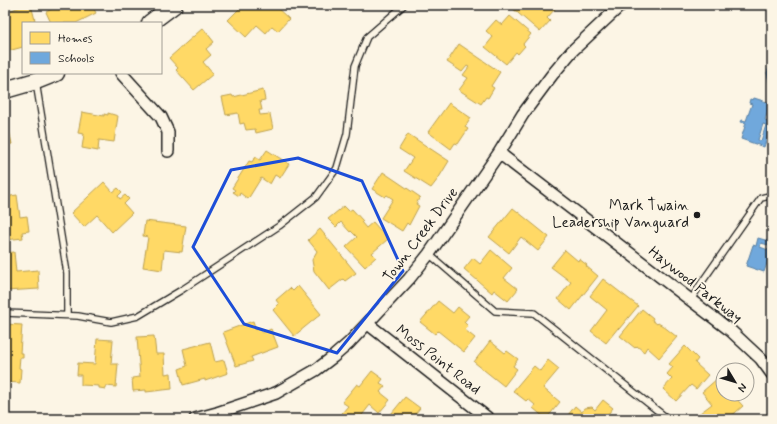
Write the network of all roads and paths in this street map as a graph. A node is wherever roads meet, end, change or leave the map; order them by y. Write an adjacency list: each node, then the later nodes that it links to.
1 (174, 5): 4 (street)
2 (404, 5): 15 (lane)
3 (621, 5): 10 (street, Town Creek Drive)
4 (151, 22)
5 (54, 74): 7 (street)
6 (122, 74): 9 (street)
7 (36, 81): 8 (street); 15 (lane)
8 (5, 90)
9 (168, 151)
10 (499, 152): 12 (street, Town Creek Drive); 13 (street, Haywood Parkway)
11 (772, 198): 13 (lane)
12 (429, 254): 16 (street, Town Creek Drive); 20 (lane)
13 (691, 300): 17 (street, Haywood Parkway)
14 (5, 313): 15 (lane)
15 (67, 315)
16 (368, 324): 18 (street, Town Creek Drive); 19 (street, Moss Point Road)
17 (772, 374)
18 (195, 419)
19 (489, 419)
20 (668, 419)

